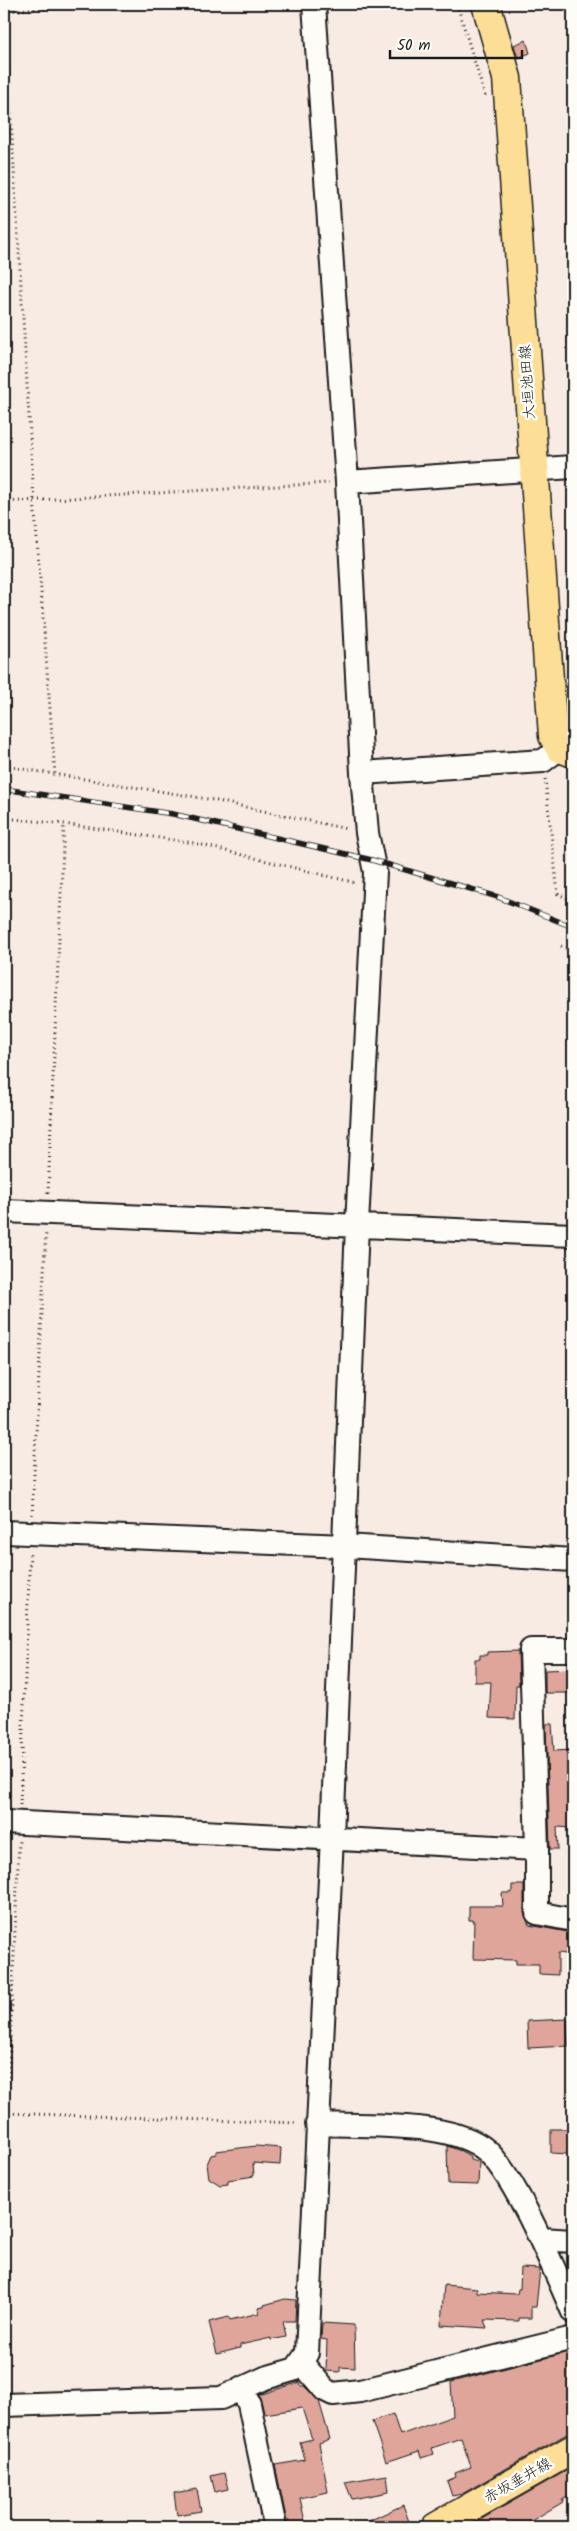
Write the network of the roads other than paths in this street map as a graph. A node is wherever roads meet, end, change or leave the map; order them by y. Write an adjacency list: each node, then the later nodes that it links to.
1 (314, 4): 5 (street)
2 (486, 4): 4 (main road, 大垣池田線)
3 (573, 467): 4 (street)
4 (534, 469): 5 (street); 6 (main road, 大垣池田線)
5 (347, 482): 7 (street)
6 (559, 754): 7 (street)
7 (362, 773): 9 (street)
8 (4, 1212): 9 (street)
9 (356, 1226): 10 (street); 12 (street)
10 (573, 1235)
11 (4, 1532): 12 (street)
12 (345, 1546): 13 (street); 16 (street)
13 (573, 1560)
14 (573, 1650): 17 (street)
15 (12, 1822): 16 (street)
16 (332, 1837): 17 (street); 19 (street)
17 (537, 1848): 18 (street)
18 (573, 1920)
19 (317, 2124): 20 (street); 24 (street)
20 (541, 2239): 21 (street); 22 (street)
21 (573, 2241)
22 (573, 2312)
23 (573, 2338): 24 (street)
24 (301, 2362): 25 (street)
25 (242, 2388): 26 (street); 28 (street)
26 (4, 2405)
27 (573, 2449): 29 (main road, 赤坂垂井線)
28 (275, 2527)
29 (436, 2527)

